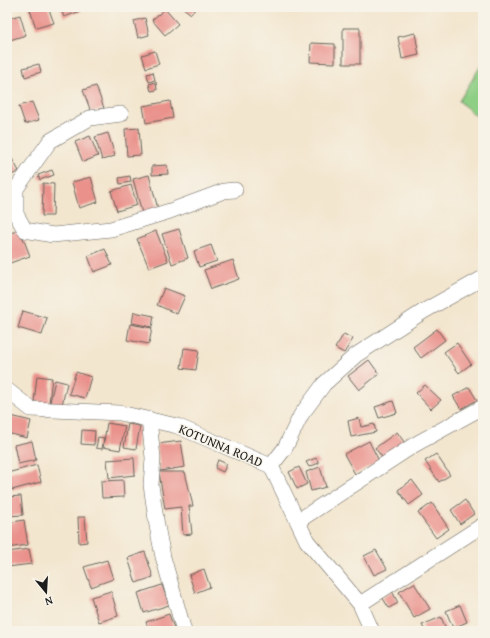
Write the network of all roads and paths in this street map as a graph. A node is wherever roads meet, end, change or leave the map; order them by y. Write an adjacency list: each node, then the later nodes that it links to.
1 (120, 114): 3 (street)
2 (235, 190): 3 (street)
3 (12, 216)
4 (483, 278): 8 (street)
5 (7, 390): 7 (street, KOTUNNA ROAD)
6 (483, 407): 9 (street)
7 (149, 419): 8 (street, KOTUNNA ROAD); 12 (street)
8 (271, 466): 9 (street, KOTUNNA ROAD)
9 (298, 521): 11 (street, KOTUNNA ROAD)
10 (483, 525): 11 (street)
11 (360, 604): 13 (street, KOTUNNA ROAD)
12 (184, 631)
13 (372, 631)

